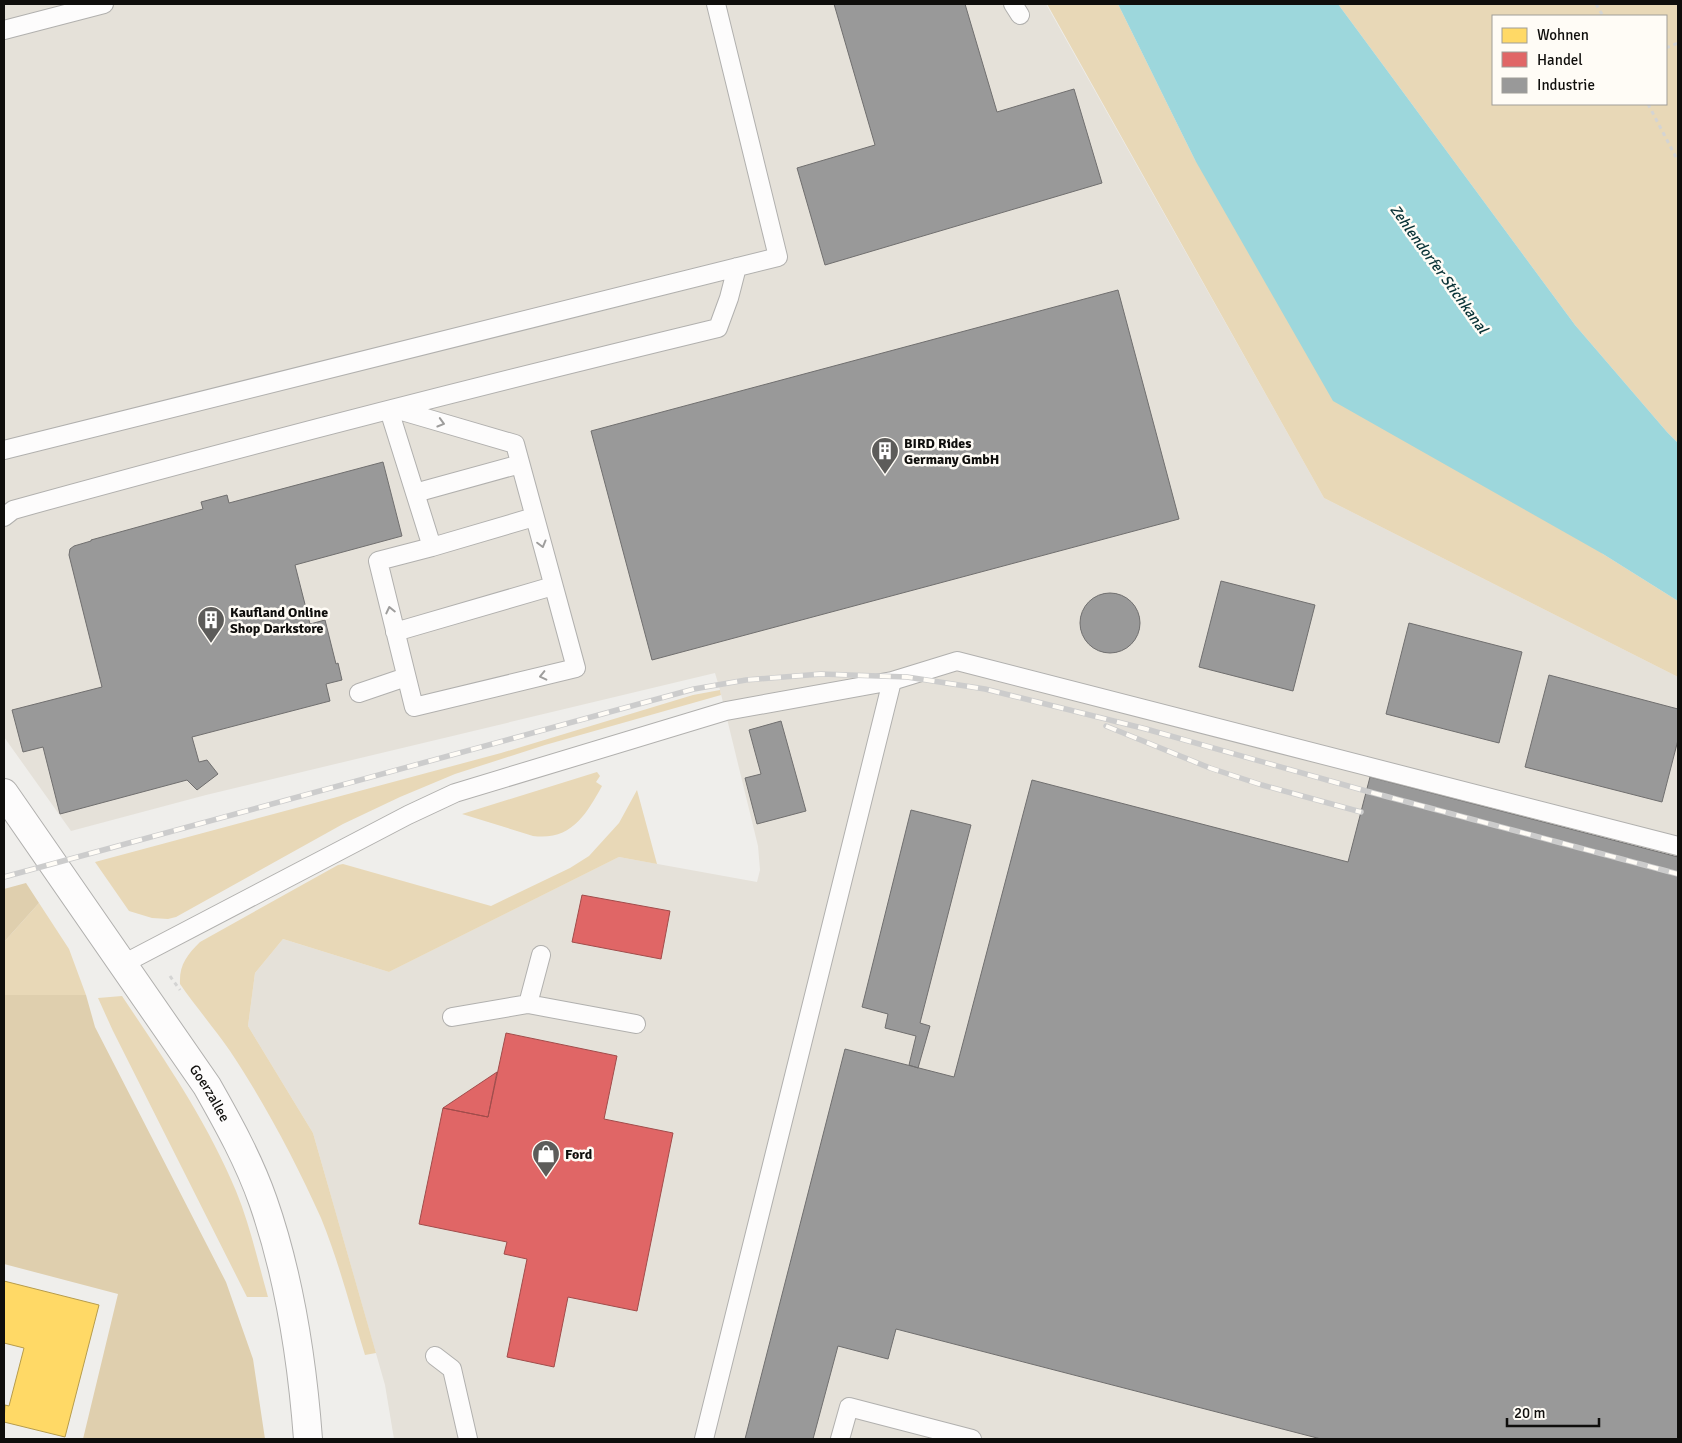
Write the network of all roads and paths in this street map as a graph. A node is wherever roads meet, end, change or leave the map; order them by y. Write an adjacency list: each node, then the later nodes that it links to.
1 (104, 4): 5 (lane)
2 (716, 4): 8 (lane)
3 (1596, 4): 4 (path)
4 (1602, 15)
5 (4, 30)
6 (1649, 105): 7 (path)
7 (1678, 161)
8 (737, 267): 9 (lane); 10 (lane)
9 (392, 410): 11 (lane, one-way to 11); 12 (lane); 14 (lane)
10 (4, 450)
11 (520, 464): 12 (lane); 13 (lane)
12 (415, 493): 15 (lane)
13 (534, 516): 15 (lane); 16 (lane, one-way to 16)
14 (4, 517)
15 (432, 547): 17 (lane, one-way to 15)
16 (554, 586): 17 (lane); 18 (lane, one-way to 18)
17 (395, 632): 18 (lane)
18 (406, 678): 20 (lane)
19 (892, 681): 22 (lane); 24 (lane); 31 (lane)
20 (359, 693)
21 (4, 793): 24 (main road, Goerzallee)
22 (1678, 846)
23 (541, 955): 25 (lane)
24 (123, 964): 29 (main road, Goerzallee)
25 (528, 1004): 26 (lane); 27 (lane)
26 (452, 1017)
27 (636, 1024)
28 (435, 1356): 30 (lane)
29 (308, 1439)
30 (468, 1439)
31 (704, 1439)
32 (840, 1439): 33 (lane)
33 (972, 1439)

